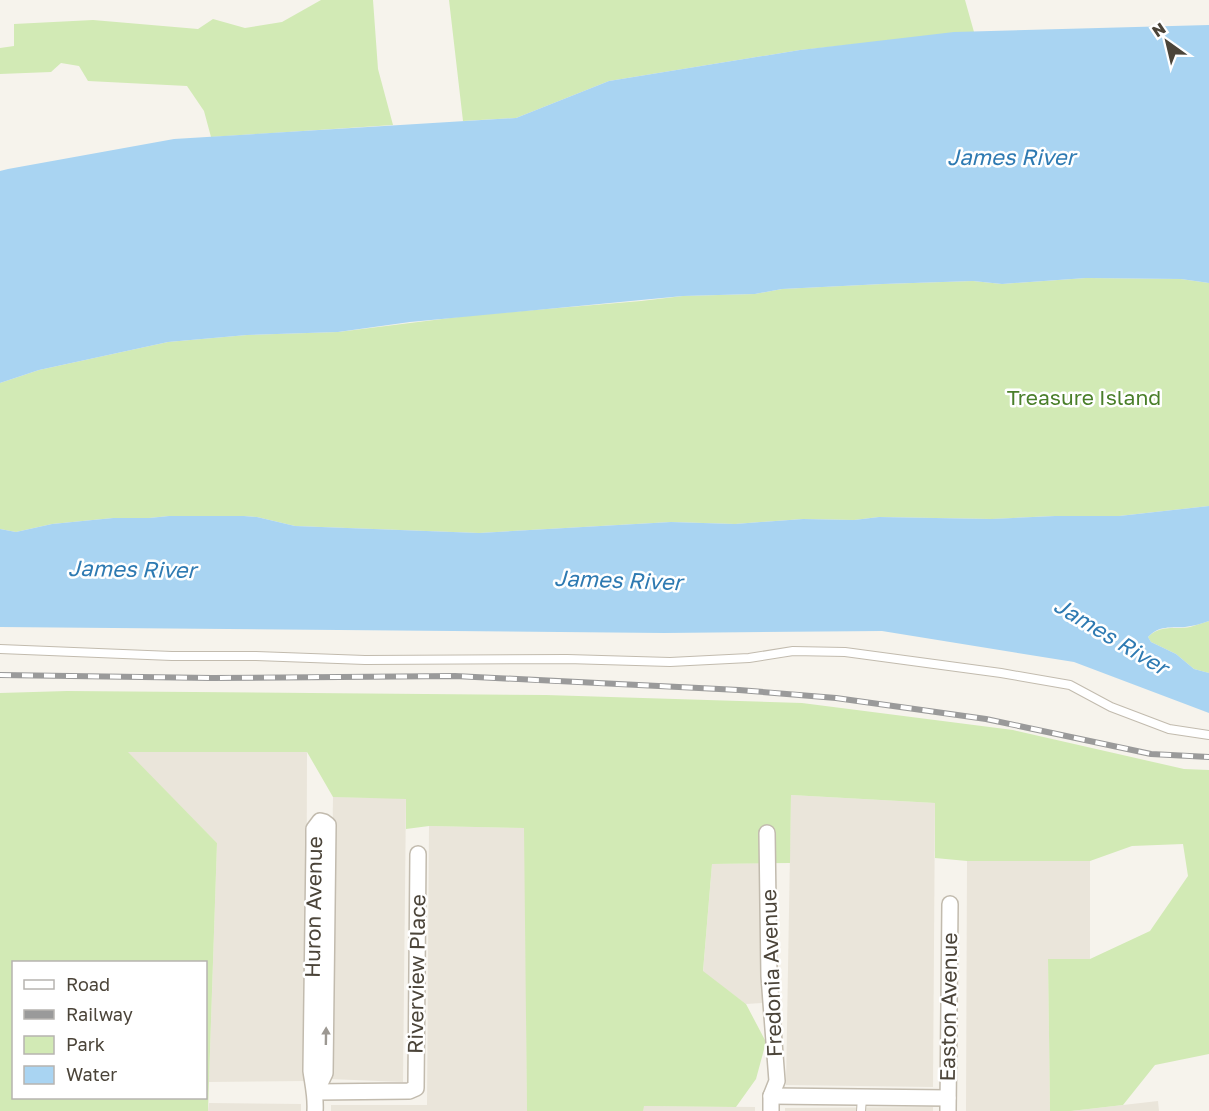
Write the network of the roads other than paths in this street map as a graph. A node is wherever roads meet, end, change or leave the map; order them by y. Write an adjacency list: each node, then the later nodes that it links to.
1 (0, 649): 2 (lane)
2 (1209, 735)
3 (767, 833): 7 (street, Fredonia Avenue)
4 (418, 854): 6 (street, Riverview Place)
5 (951, 904): 9 (street, Easton Avenue)
6 (316, 1092): 6 (street, Huron Avenue, one-way to 6); 10 (street, Huron Avenue)
7 (771, 1103): 8 (street)
8 (861, 1105): 9 (street)
9 (948, 1105)
10 (315, 1111)

